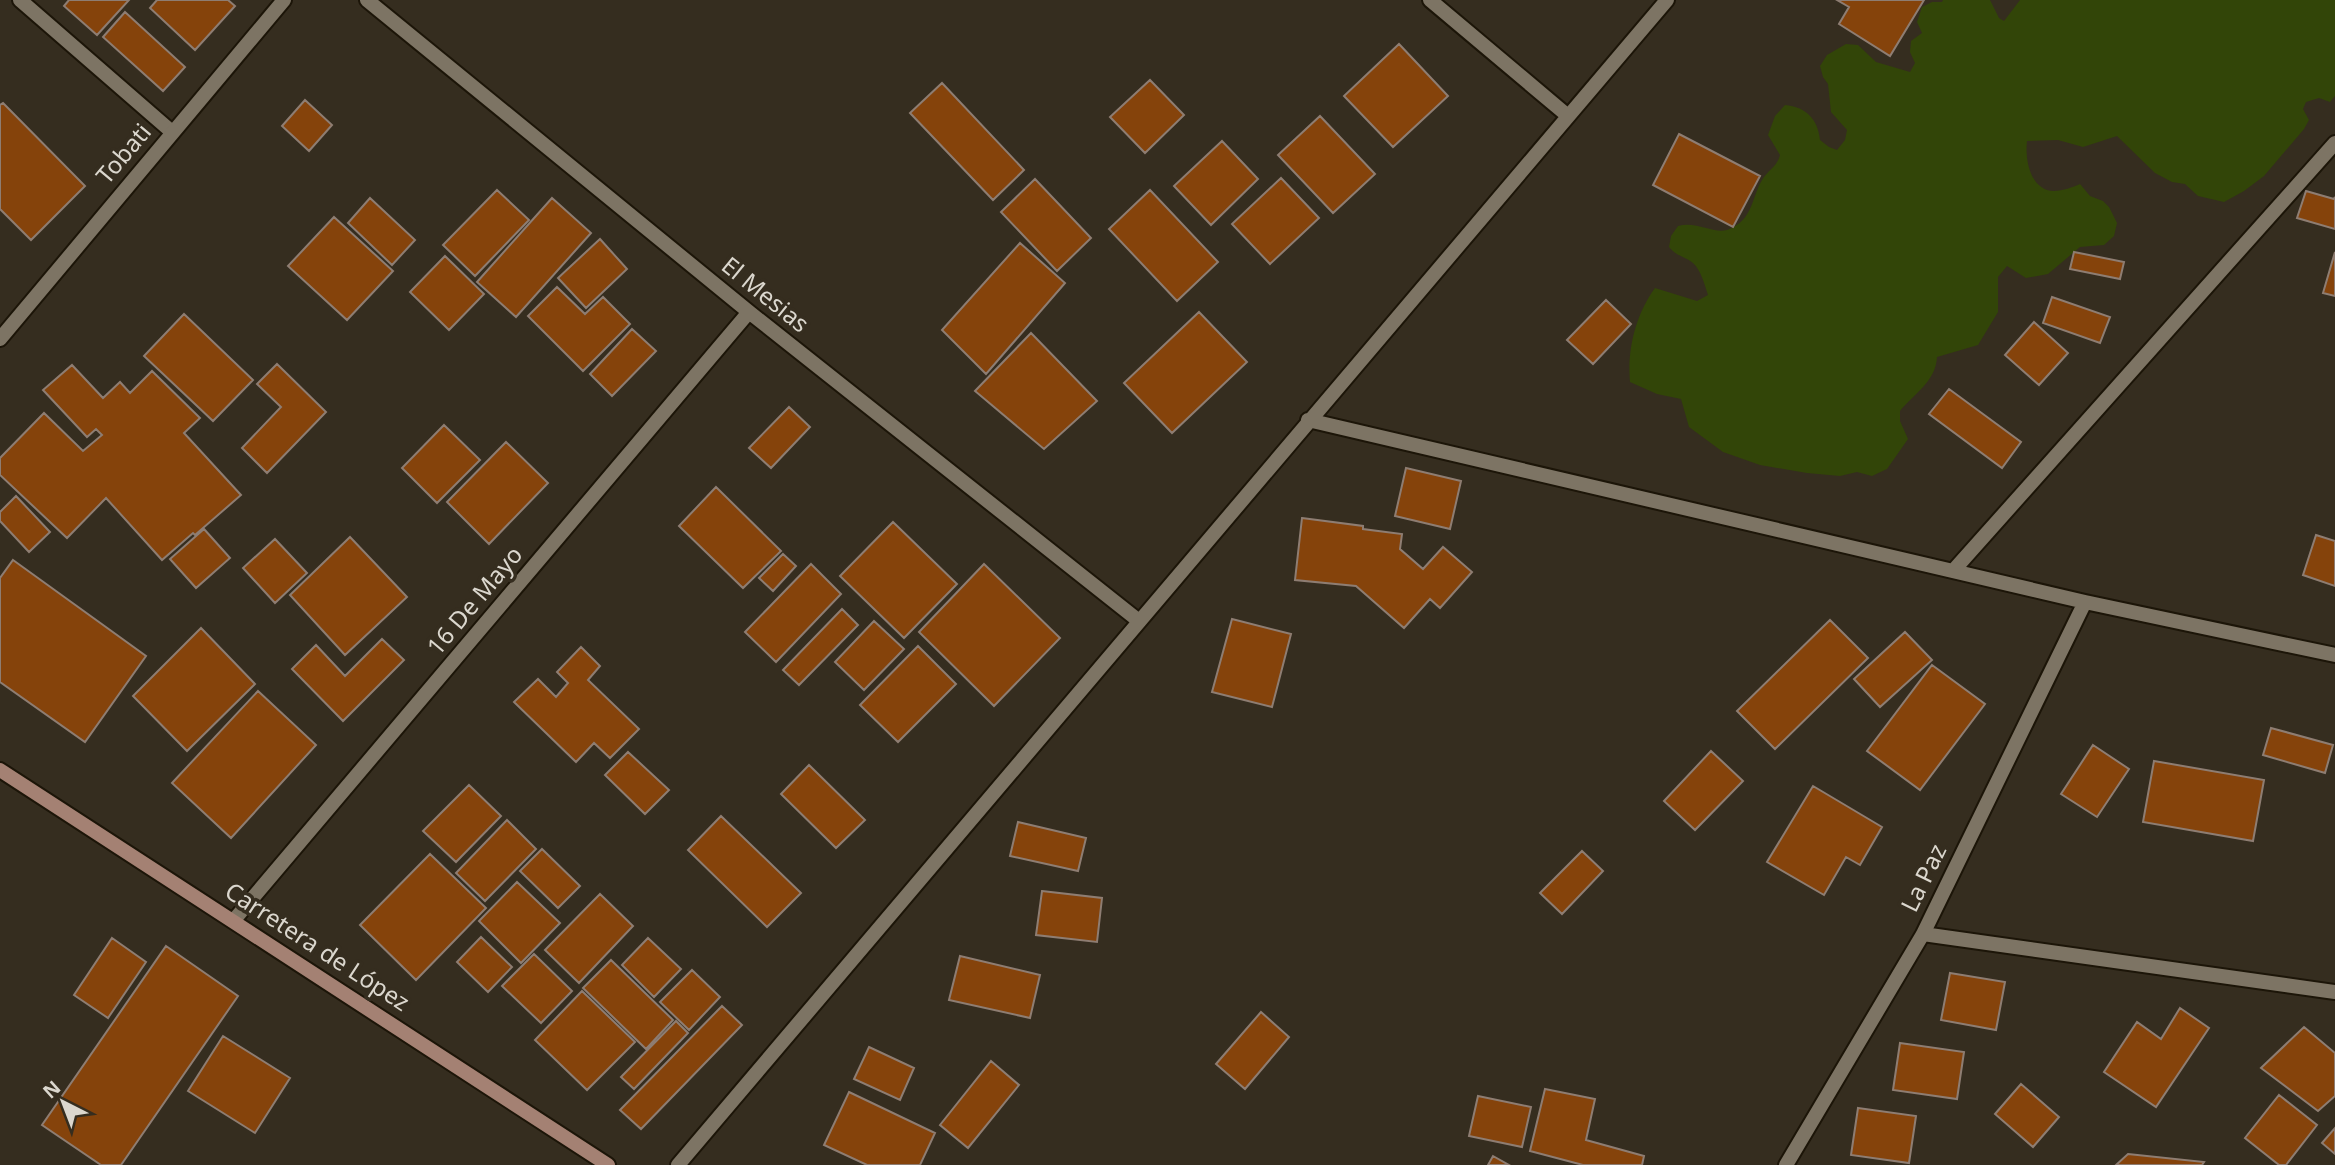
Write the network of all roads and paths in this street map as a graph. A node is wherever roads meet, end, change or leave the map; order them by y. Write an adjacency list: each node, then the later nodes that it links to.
1 (20, 0): 7 (street)
2 (284, 0): 7 (street, Tobati)
3 (367, 0): 9 (street, El Mesias)
4 (1430, 0): 6 (street)
5 (1667, 0): 6 (street)
6 (1568, 116): 11 (street)
7 (172, 132): 10 (street, Tobati)
8 (2335, 143): 12 (street)
9 (750, 312): 14 (street, El Mesias); 17 (street, 16 De Mayo)
10 (0, 339)
11 (1308, 420): 12 (street); 14 (street)
12 (1953, 571): 13 (street)
13 (2085, 601): 15 (street); 18 (street, La Paz)
14 (1139, 621): 21 (street)
15 (2335, 655)
16 (0, 770): 17 (main road, Carretera de López)
17 (234, 920): 20 (main road, Carretera de López)
18 (1923, 933): 19 (street); 22 (street, La Paz)
19 (2335, 992)
20 (608, 1165)
21 (678, 1165)
22 (1786, 1165)

